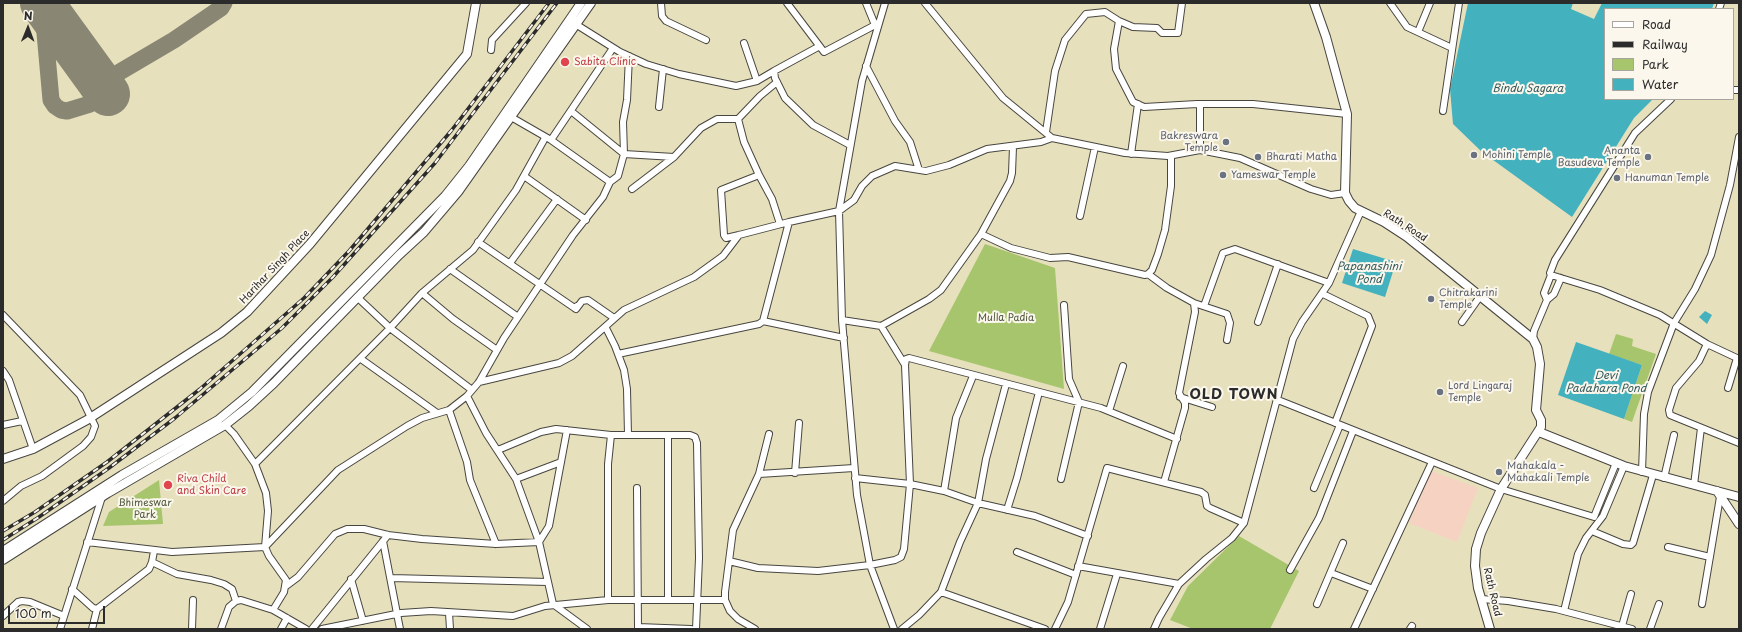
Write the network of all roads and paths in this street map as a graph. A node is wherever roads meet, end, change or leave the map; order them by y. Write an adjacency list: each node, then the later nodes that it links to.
1 (476, 3): 120 (street, Harihar Singh Place)
2 (526, 3): 24 (street)
3 (581, 3): 156 (street)
4 (591, 3): 16 (street)
5 (661, 3): 19 (street)
6 (787, 3): 21 (street)
7 (866, 3): 17 (street)
8 (885, 3): 17 (street)
9 (925, 3): 40 (street)
10 (1182, 3): 15 (street)
11 (1314, 3): 37 (street)
12 (1390, 3): 18 (street)
13 (1430, 3): 18 (street)
14 (1459, 3): 23 (street)
15 (1119, 21): 32 (street); 40 (street)
16 (576, 24): 22 (street); 38 (street)
17 (877, 24): 21 (street); 26 (street)
18 (1418, 32): 23 (street)
19 (706, 40)
20 (744, 43): 29 (street)
21 (818, 47): 28 (street)
22 (613, 48): 25 (street); 35 (street)
23 (1452, 48): 36 (street)
24 (491, 50)
25 (629, 56): 27 (street); 48 (street)
26 (866, 66): 44 (street); 52 (street)
27 (664, 69): 29 (street); 34 (street)
28 (774, 70): 29 (street); 30 (street)
29 (757, 80)
30 (777, 82): 39 (street); 44 (street)
31 (1670, 100): 72 (street)
32 (1138, 104): 33 (street); 49 (street)
33 (1200, 104): 37 (street); 47 (street)
34 (659, 107)
35 (571, 111): 43 (street); 48 (street)
36 (1443, 111)
37 (1347, 114): 57 (street)
38 (511, 117): 43 (street); 79 (street)
39 (738, 119): 51 (street); 53 (street)
40 (1046, 132): 42 (street)
41 (1739, 137): 91 (street)
42 (1052, 138): 45 (street); 46 (street)
43 (548, 139): 54 (street); 55 (street)
44 (850, 145): 59 (street)
45 (1013, 147): 52 (street); 65 (street)
46 (1095, 147): 49 (street); 61 (street)
47 (1200, 150): 50 (street); 57 (street)
48 (624, 154): 51 (street); 55 (street)
49 (1131, 154): 50 (street)
50 (1171, 156): 71 (street)
51 (674, 157): 56 (street)
52 (919, 170): 59 (street)
53 (759, 175): 64 (street); 66 (street)
54 (524, 176): 58 (street); 67 (street)
55 (610, 182): 62 (street)
56 (632, 189)
57 (1345, 192): 60 (street, Rath Road)
58 (557, 199): 62 (street); 68 (street)
59 (839, 211): 63 (street); 87 (street)
60 (1361, 211): 74 (street); 78 (street, Rath Road)
61 (1080, 216)
62 (586, 220): 75 (street)
63 (789, 222): 64 (street); 88 (street)
64 (780, 224): 66 (street)
65 (981, 234): 71 (street); 92 (street)
66 (739, 235): 86 (street)
67 (478, 242): 68 (street); 70 (street)
68 (510, 263): 75 (street)
69 (1278, 264): 74 (street); 83 (street); 89 (street)
70 (450, 269): 76 (street); 85 (street)
71 (1148, 274): 81 (street)
72 (1551, 275): 73 (street); 80 (street)
73 (1561, 278): 80 (street); 91 (street)
74 (1329, 283): 77 (street)
75 (541, 284): 85 (street); 86 (street)
76 (422, 293): 93 (street); 99 (street)
77 (1323, 294): 114 (street); 124 (street)
78 (1481, 295): 90 (street); 96 (street, Rath Road)
79 (357, 297): 93 (street); 123 (street)
80 (1547, 300): 96 (street)
81 (1194, 303): 83 (street); 113 (street)
82 (1064, 305): 115 (street)
83 (1204, 306): 97 (street)
84 (3, 315): 120 (street)
85 (518, 317): 99 (street)
86 (614, 318): 94 (street)
87 (842, 320): 92 (street); 95 (street)
88 (763, 321): 95 (street); 100 (street)
89 (1258, 322)
90 (1462, 322)
91 (1674, 323): 98 (street); 145 (street)
92 (881, 326): 103 (street)
93 (390, 328): 101 (street); 110 (street)
94 (606, 328): 100 (street); 107 (street)
95 (844, 338): 144 (street)
96 (1533, 338): 129 (street)
97 (1227, 340)
98 (1707, 344): 102 (street); 126 (street)
99 (497, 350): 107 (street)
100 (618, 354): 132 (street)
101 (361, 359): 119 (street); 142 (street)
102 (1738, 359): 109 (street)
103 (905, 365): 106 (street); 154 (street)
104 (1123, 366): 118 (street)
105 (3, 371): 121 (street)
106 (973, 376): 108 (street); 160 (street)
107 (478, 382): 110 (street)
108 (1006, 384): 111 (street); 165 (street)
109 (1728, 388)
110 (472, 390): 112 (street)
111 (1039, 392): 115 (street); 166 (street)
112 (467, 396): 117 (street); 138 (street)
113 (1180, 397): 116 (street); 135 (street)
114 (1278, 400): 124 (street); 167 (street)
115 (1079, 402): 118 (street); 152 (street)
116 (1212, 407)
117 (449, 410): 119 (street); 176 (street)
118 (1109, 411): 135 (street)
119 (437, 413): 177 (street)
120 (92, 417): 137 (street, Harihar Singh Place); 164 (street)
121 (22, 421): 125 (street); 137 (street)
122 (799, 422): 146 (street)
123 (225, 424): 142 (street); 162 (street)
124 (1337, 424): 128 (street); 158 (street)
125 (3, 425)
126 (1701, 428): 136 (street); 155 (street)
127 (567, 430): 131 (street); 138 (street); 140 (street)
128 (1353, 431): 141 (street); 188 (street)
129 (1539, 432): 143 (street); 159 (street, Rath Road)
130 (769, 434): 147 (street)
131 (612, 435): 132 (street); 203 (street)
132 (628, 435): 134 (street)
133 (1674, 435): 150 (street)
134 (668, 436): 205 (street); 206 (street)
135 (1177, 439): 153 (street)
136 (1739, 443)
137 (33, 449): 139 (street, Harihar Singh Place)
138 (498, 450): 151 (street)
139 (3, 459)
140 (561, 462): 151 (street); 174 (street)
141 (1432, 462): 159 (street); 198 (street)
142 (255, 464): 177 (street)
143 (1620, 465): 145 (street); 159 (street); 169 (street)
144 (854, 468): 146 (street); 149 (street)
145 (1642, 472): 148 (street)
146 (795, 473): 147 (street)
147 (759, 474): 184 (street)
148 (1653, 475): 150 (street); 169 (street)
149 (855, 478): 154 (street); 186 (street)
150 (1664, 478): 155 (street)
151 (516, 479): 174 (street)
152 (1062, 479)
153 (1164, 482): 167 (street); 171 (street)
154 (910, 484): 160 (street); 186 (street)
155 (1694, 485): 161 (street)
156 (102, 487): 162 (street); 179 (street)
157 (637, 488): 204 (street)
158 (1314, 488)
159 (1501, 489): 201 (street, Rath Road)
160 (944, 491): 165 (street)
161 (1718, 494): 163 (street); 168 (street); 182 (street)
162 (102, 497): 172 (street); 183 (street)
163 (1739, 497)
164 (3, 501)
165 (978, 503): 166 (street); 199 (street)
166 (1007, 510): 171 (street)
167 (1244, 523): 195 (street)
168 (1739, 524)
169 (1592, 531): 215 (street)
170 (388, 535): 173 (street); 176 (street); 196 (street)
171 (1088, 536): 187 (street)
172 (87, 542): 180 (street); 197 (street)
173 (383, 542): 192 (street); 193 (street)
174 (539, 542): 176 (street); 194 (street)
175 (1343, 543): 189 (street)
176 (496, 544)
177 (265, 547): 180 (street); 196 (street)
178 (1668, 547): 182 (street)
179 (3, 551)
180 (154, 551): 185 (street)
181 (1017, 552): 191 (street)
182 (1710, 557): 212 (street)
183 (3, 560)
184 (729, 561): 186 (street); 207 (street)
185 (152, 562): 208 (street); 213 (street)
186 (870, 565): 238 (street)
187 (1078, 566): 190 (street); 191 (street)
188 (1290, 570)
189 (1331, 572): 198 (street); 210 (street)
190 (1117, 574): 195 (street); 242 (street)
191 (1076, 575): 241 (street)
192 (391, 578): 194 (street); 217 (street)
193 (352, 579): 221 (street); 230 (street)
194 (548, 582): 209 (street)
195 (1179, 584): 243 (street)
196 (286, 586): 214 (street)
197 (72, 589): 213 (street); 219 (street)
198 (1373, 589): 244 (street)
199 (941, 592): 239 (street); 240 (street)
200 (1631, 594): 222 (street)
201 (1481, 599): 215 (street); 245 (street, Rath Road)
202 (193, 600): 226 (street)
203 (608, 600): 204 (street); 209 (street)
204 (639, 600): 205 (street); 223 (street)
205 (668, 600): 206 (street)
206 (698, 600): 207 (street); 236 (street)
207 (725, 600): 237 (street)
208 (236, 601): 214 (street); 227 (street)
209 (552, 604): 216 (street); 234 (street)
210 (1317, 604)
211 (1659, 604): 247 (street)
212 (1702, 604)
213 (97, 609): 225 (street)
214 (272, 610): 220 (street)
215 (1564, 611): 222 (street)
216 (448, 613): 217 (street); 233 (street)
217 (398, 614): 221 (street); 232 (street)
218 (3, 616): 219 (street)
219 (64, 616): 224 (street)
220 (287, 618): 228 (street); 229 (street)
221 (363, 621): 231 (street)
222 (1622, 626): 246 (street)
223 (638, 628): 235 (street)
224 (60, 629)
225 (92, 629)
226 (192, 629)
227 (221, 629)
228 (281, 629)
229 (306, 629)
230 (312, 629)
231 (322, 629)
232 (400, 629)
233 (450, 629)
234 (587, 629)
235 (691, 629)
236 (696, 629)
237 (755, 629)
238 (894, 629)
239 (902, 629)
240 (1045, 629)
241 (1055, 629)
242 (1100, 629)
243 (1154, 629)
244 (1354, 629)
245 (1490, 629)
246 (1632, 629)
247 (1650, 629)

